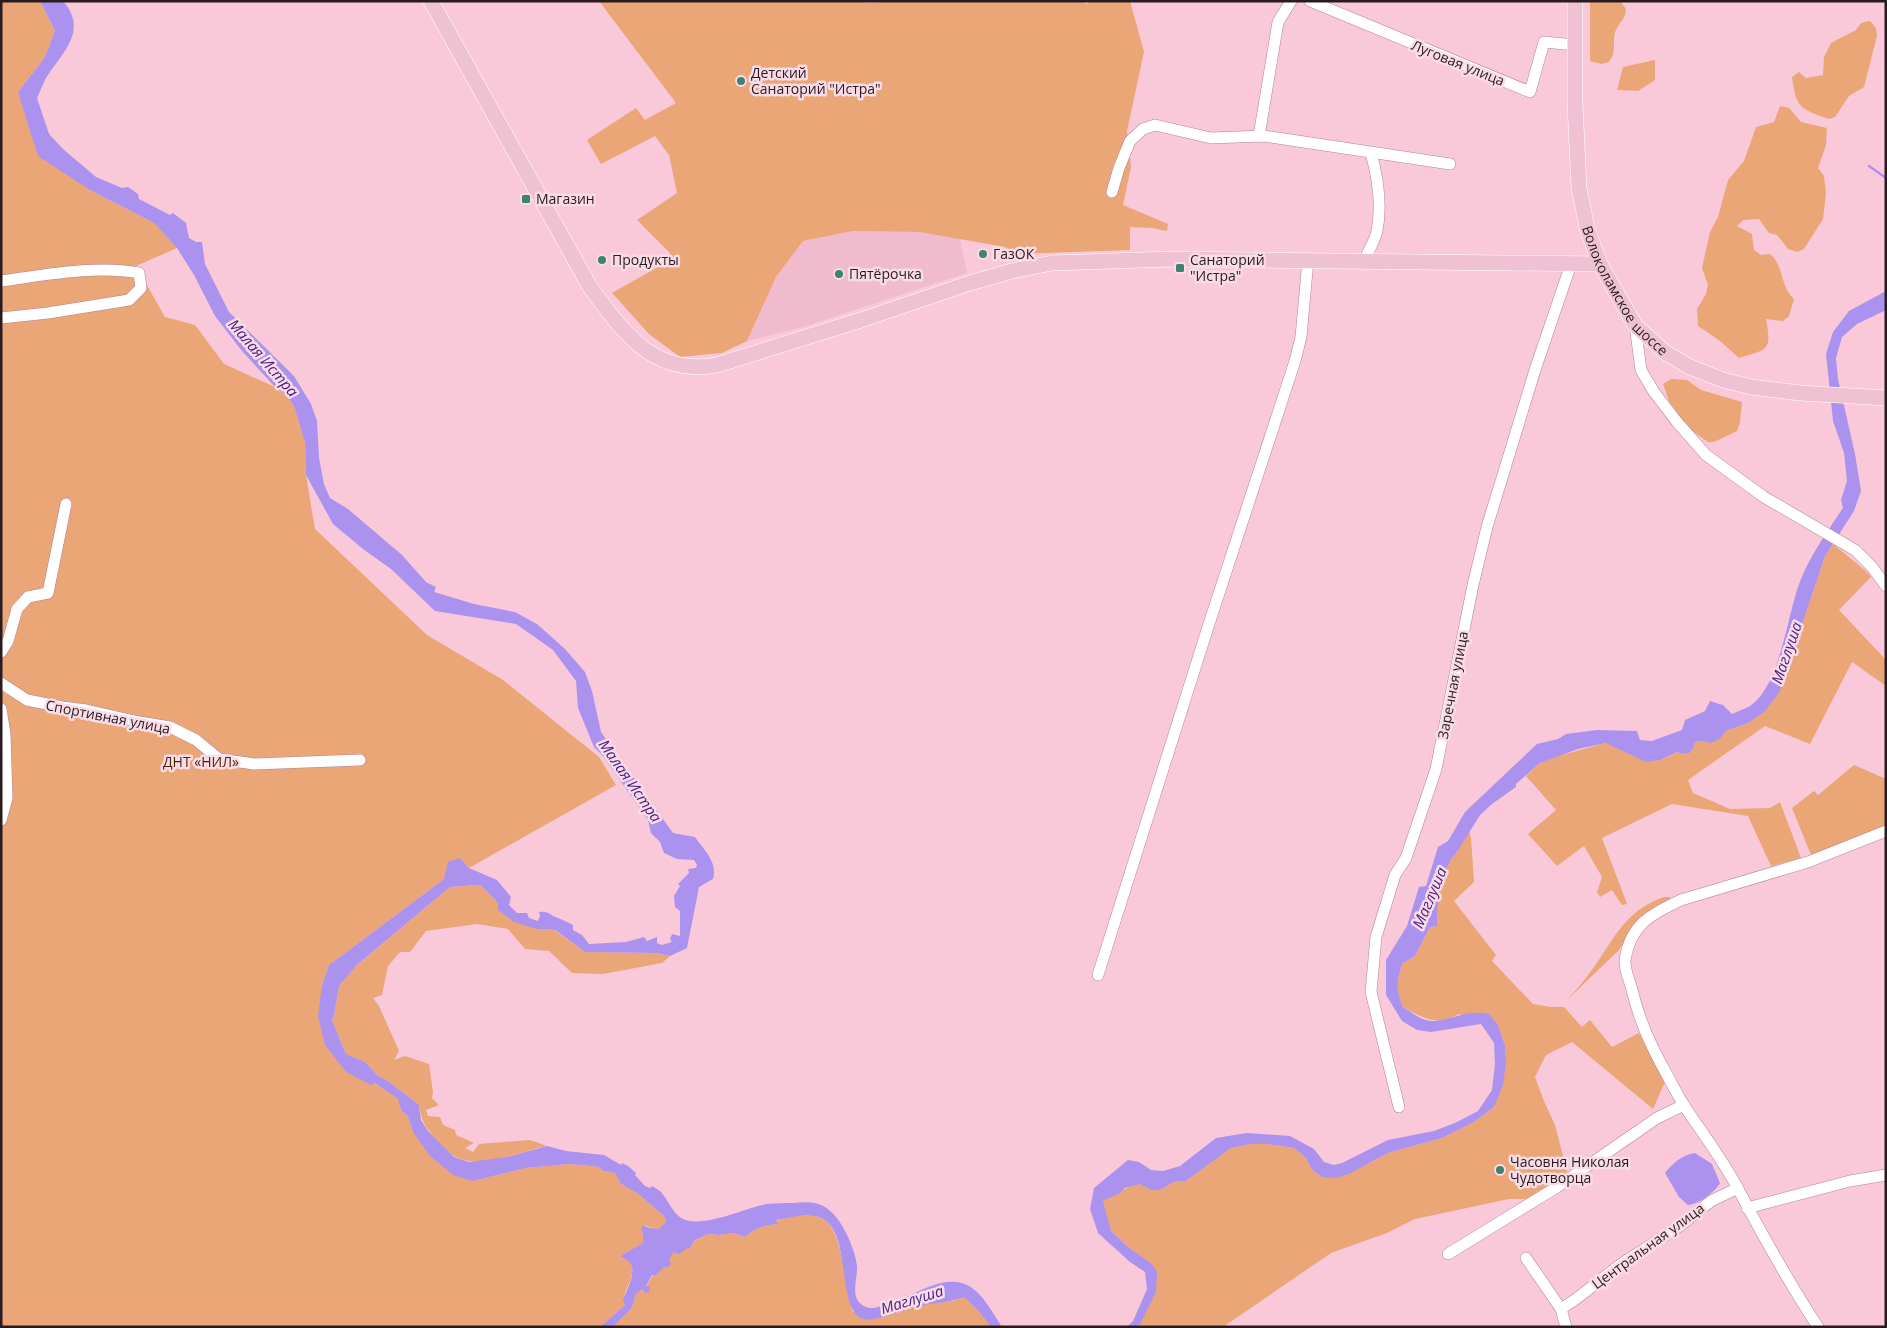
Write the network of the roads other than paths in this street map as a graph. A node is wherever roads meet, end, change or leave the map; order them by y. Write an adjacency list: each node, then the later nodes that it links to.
1 (431, 1): 10 (main road)
2 (1291, 1): 6 (street)
3 (1310, 1): 5 (street, Луговая улица)
4 (1575, 1): 5 (main road, Волоколамское шоссе)
5 (1574, 45): 13 (main road, Волоколамское шоссе)
6 (1260, 136): 7 (street); 9 (street)
7 (1371, 153): 8 (street); 11 (street)
8 (1450, 164)
9 (1112, 192)
10 (1308, 260): 11 (main road); 26 (street)
11 (1365, 260): 12 (main road)
12 (1571, 264): 13 (main road); 28 (street, Заречная улица)
13 (1600, 264): 16 (main road, Волоколамское шоссе)
14 (1, 281): 15 (street)
15 (1, 318)
16 (1635, 325): 17 (main road, Волоколамское шоссе); 19 (street)
17 (1880, 397)
18 (66, 504): 20 (street)
19 (1886, 586)
20 (1, 652)
21 (1, 683): 23 (street, Спортивная улица)
22 (1, 709): 24 (street)
23 (360, 760)
24 (1, 820)
25 (1886, 831): 27 (street)
26 (1098, 975)
27 (1684, 1105): 30 (street); 32 (street)
28 (1399, 1107)
29 (1886, 1174): 31 (street)
30 (1738, 1188): 31 (street); 34 (street, Центральная улица)
31 (1747, 1208): 36 (street)
32 (1448, 1254)
33 (1526, 1258): 34 (street)
34 (1561, 1309): 35 (street)
35 (1566, 1327)
36 (1818, 1327)

